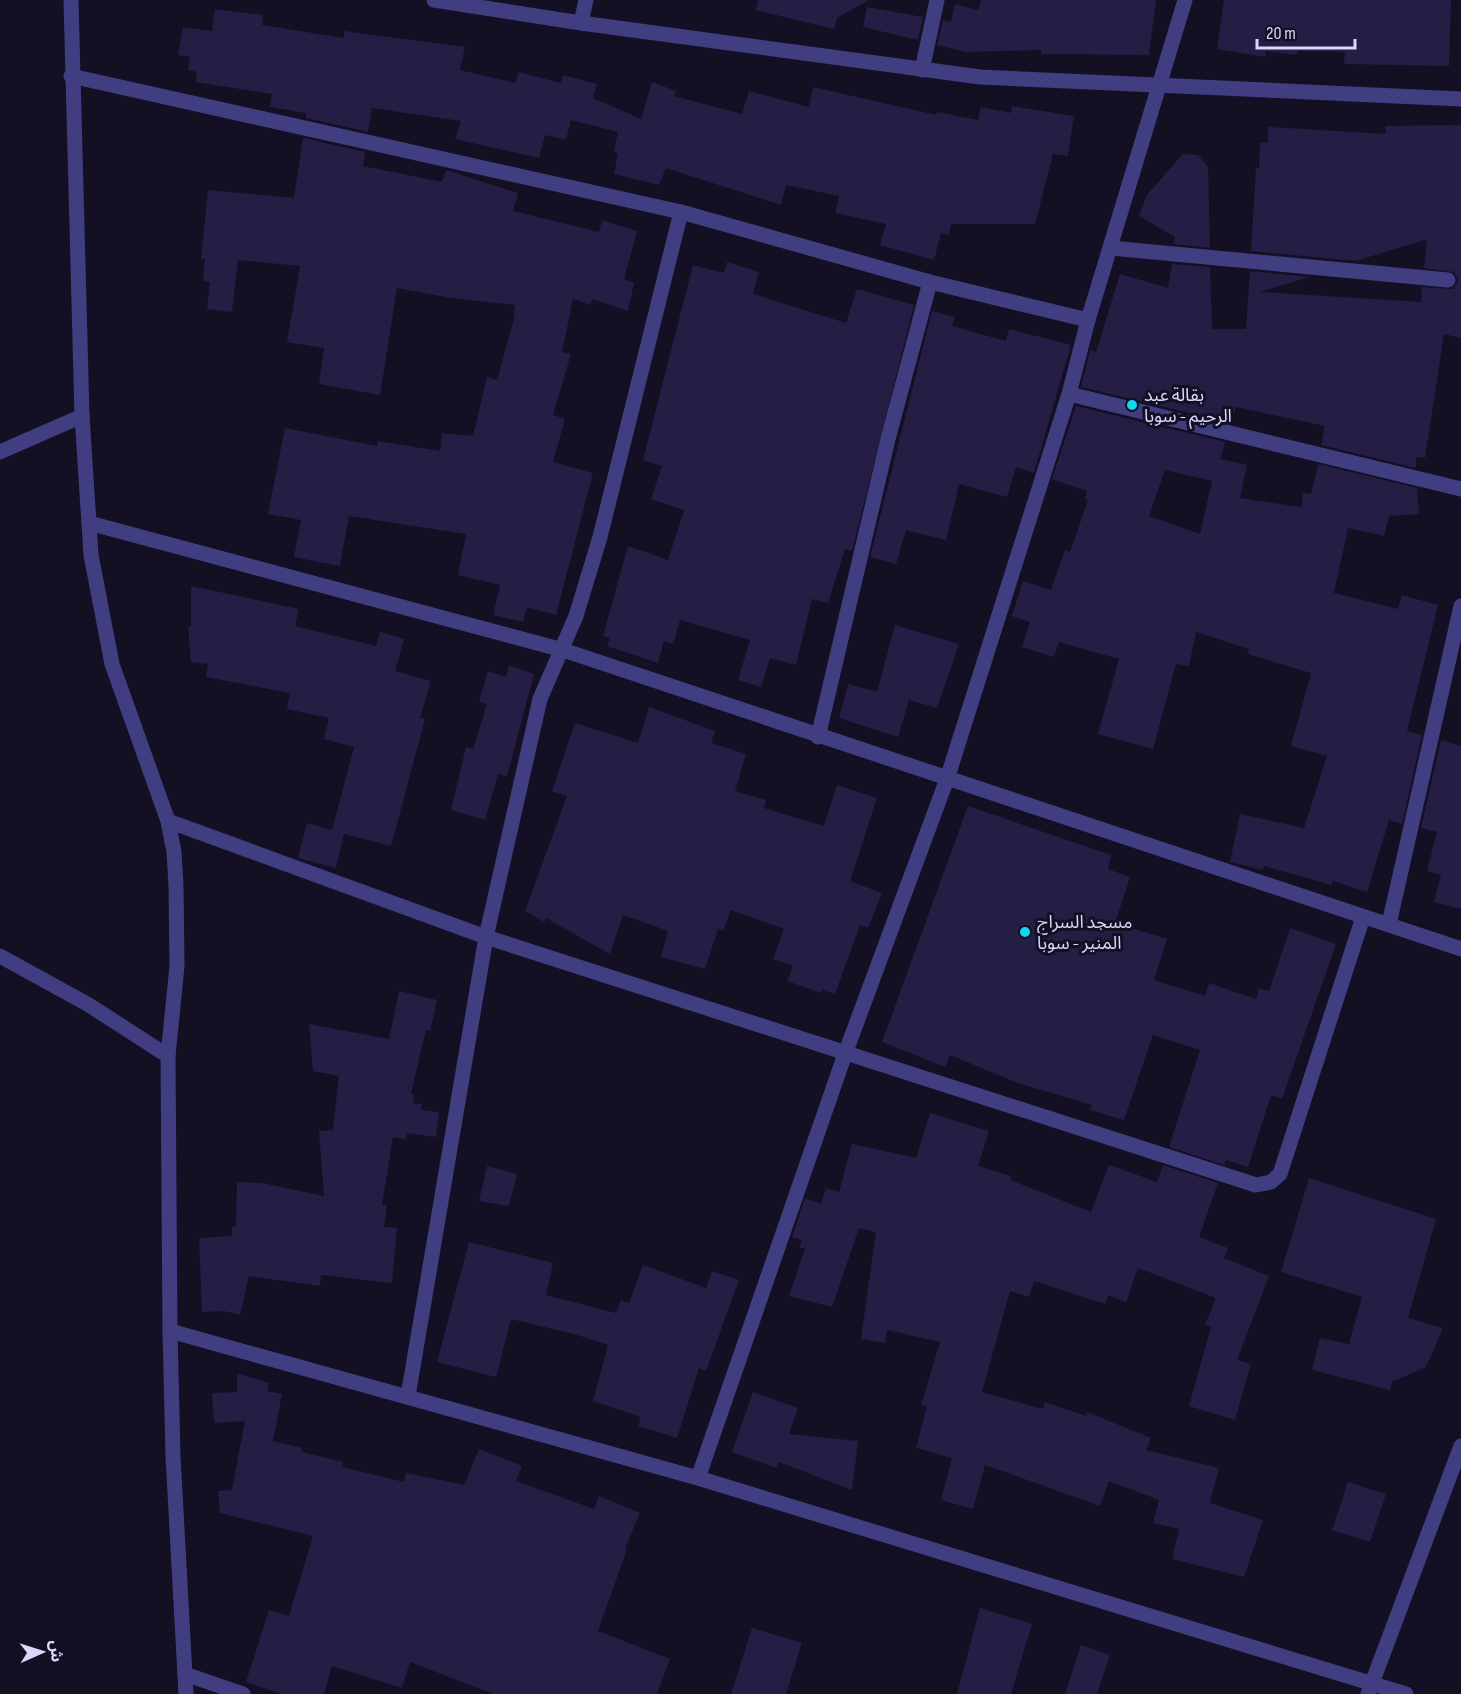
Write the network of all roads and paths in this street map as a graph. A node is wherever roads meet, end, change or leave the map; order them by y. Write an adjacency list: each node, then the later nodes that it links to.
1 (71, 0): 8 (street)
2 (434, 0): 6 (street)
3 (586, 0): 6 (street)
4 (937, 0): 7 (street)
5 (1185, 0): 9 (street)
6 (581, 23): 7 (street)
7 (922, 70): 9 (street)
8 (71, 75): 11 (street); 17 (street)
9 (1159, 87): 10 (street); 12 (street)
10 (1461, 99)
11 (681, 212): 14 (street); 22 (street)
12 (1111, 248): 13 (street); 15 (street)
13 (1448, 280)
14 (930, 282): 15 (street); 23 (street)
15 (1088, 320): 16 (street)
16 (1069, 394): 19 (street); 24 (street)
17 (82, 416): 18 (street); 20 (street)
18 (0, 452)
19 (1461, 489)
20 (89, 523): 22 (street); 25 (street)
21 (1461, 606): 27 (street)
22 (563, 650): 23 (street); 28 (street)
23 (818, 736): 24 (street)
24 (947, 779): 26 (street); 31 (street)
25 (168, 821): 28 (street); 32 (street)
26 (1363, 917): 27 (street); 31 (street)
27 (1389, 924): 29 (street)
28 (486, 937): 31 (street); 34 (street)
29 (1461, 949)
30 (0, 956): 32 (street)
31 (845, 1054): 36 (street)
32 (168, 1056): 33 (street)
33 (170, 1331): 34 (street); 37 (street)
34 (408, 1396): 36 (street)
35 (1461, 1446): 38 (street)
36 (698, 1479): 38 (street)
37 (185, 1674): 39 (street); 40 (street)
38 (1369, 1689): 41 (street)
39 (186, 1694)
40 (243, 1694)
41 (1406, 1694)

